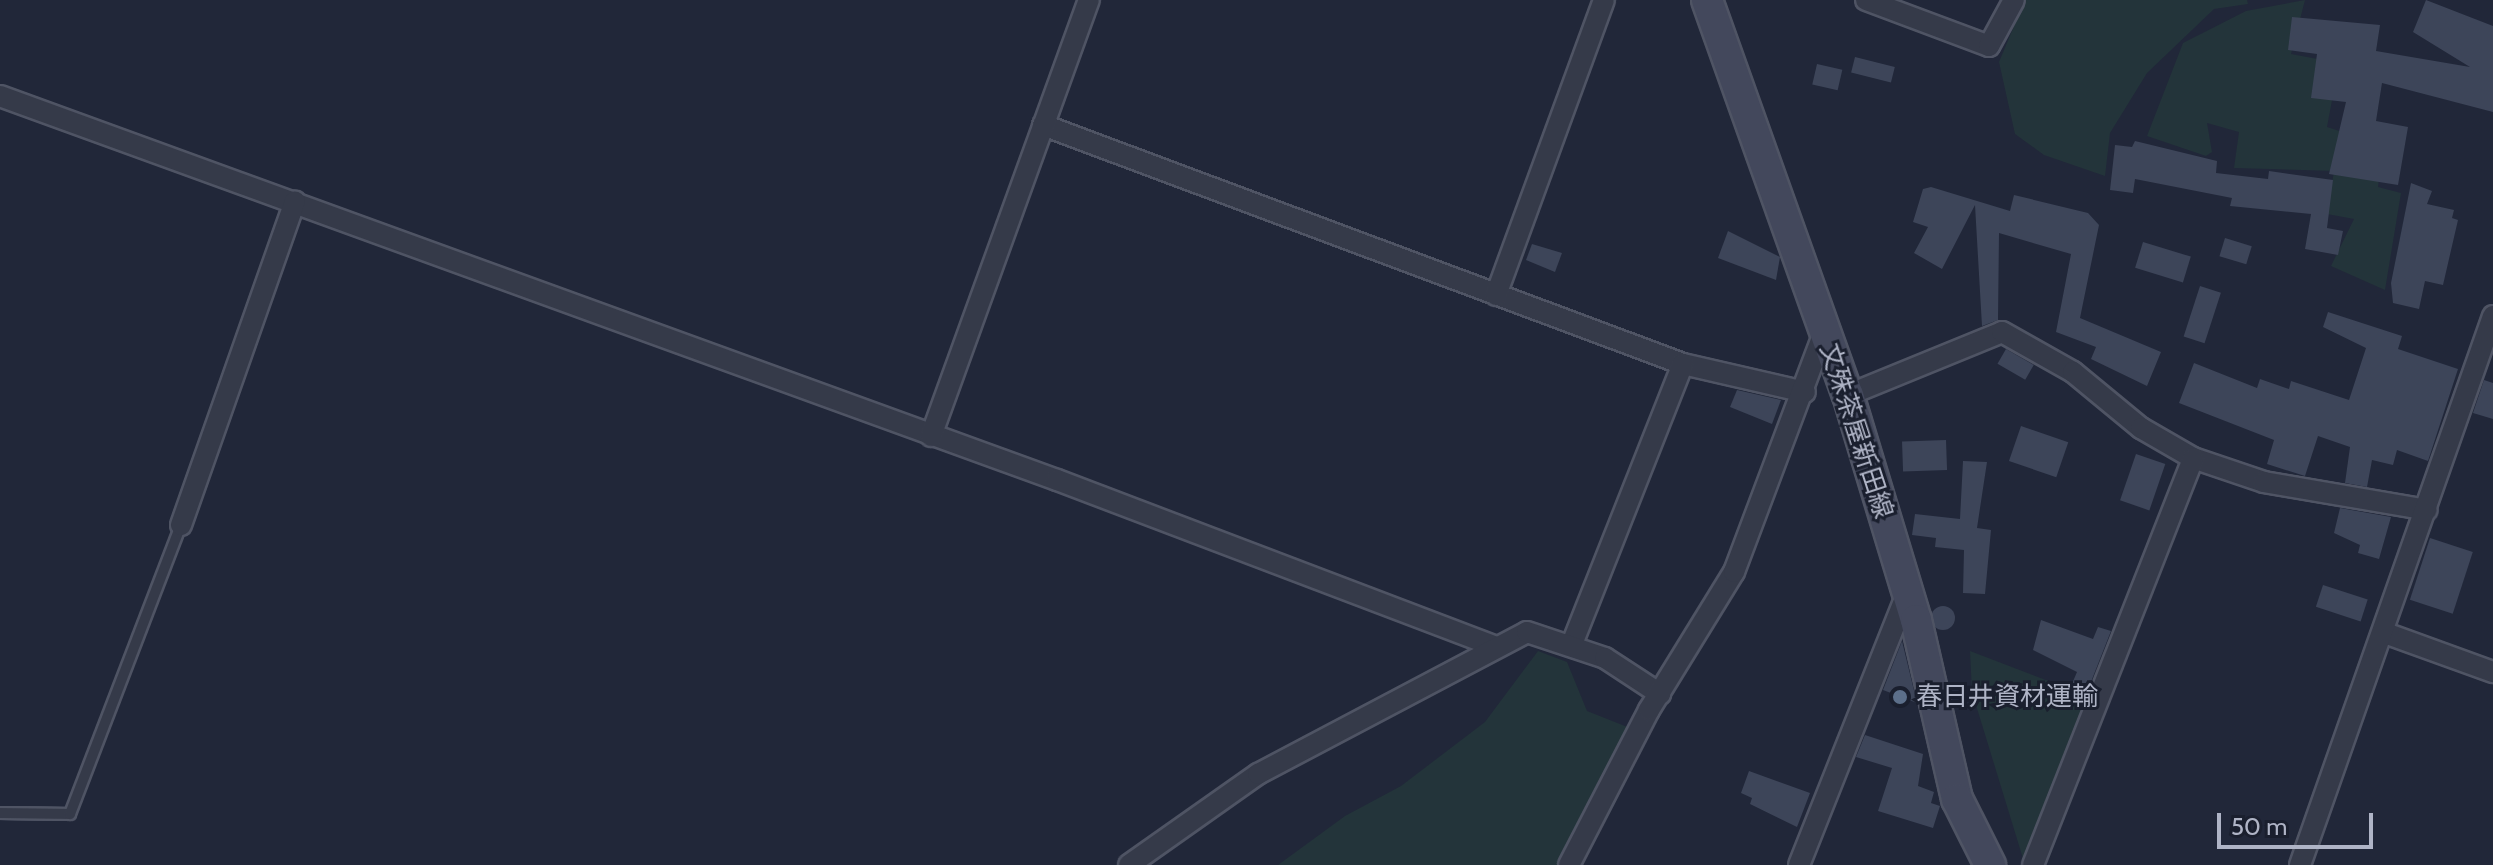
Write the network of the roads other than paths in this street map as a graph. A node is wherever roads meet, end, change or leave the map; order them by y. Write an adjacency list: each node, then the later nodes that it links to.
1 (1089, 0): 7 (street)
2 (1604, 0): 9 (street)
3 (1707, 0): 11 (main road, 文殊茶屋新田線)
4 (1866, 0): 5 (street)
5 (2014, 0)
6 (0, 96): 8 (street)
7 (1043, 125): 9 (street); 16 (street)
8 (295, 201): 16 (street); 19 (street)
9 (1496, 295): 12 (street)
10 (2493, 316): 13 (street)
11 (1824, 333): 14 (street); 15 (main road, 文殊茶屋新田線)
12 (1683, 364): 14 (street); 22 (street)
13 (2484, 379): 18 (street)
14 (1805, 392): 25 (street)
15 (1848, 395): 17 (street); 20 (main road, 文殊茶屋新田線)
16 (931, 436): 23 (street)
17 (2193, 458): 18 (street); 31 (street)
18 (2427, 510): 21 (street)
19 (181, 525): 26 (lane)
20 (1908, 591): 29 (street); 30 (main road, 文殊茶屋新田線)
21 (2385, 633): 24 (street); 32 (street)
22 (1572, 644): 23 (street); 25 (street)
23 (1495, 646): 27 (street)
24 (2493, 672)
25 (1660, 694): 28 (street)
26 (0, 813)
27 (1129, 865)
28 (1569, 865)
29 (1799, 865)
30 (1990, 865)
31 (2033, 865)
32 (2300, 865)

